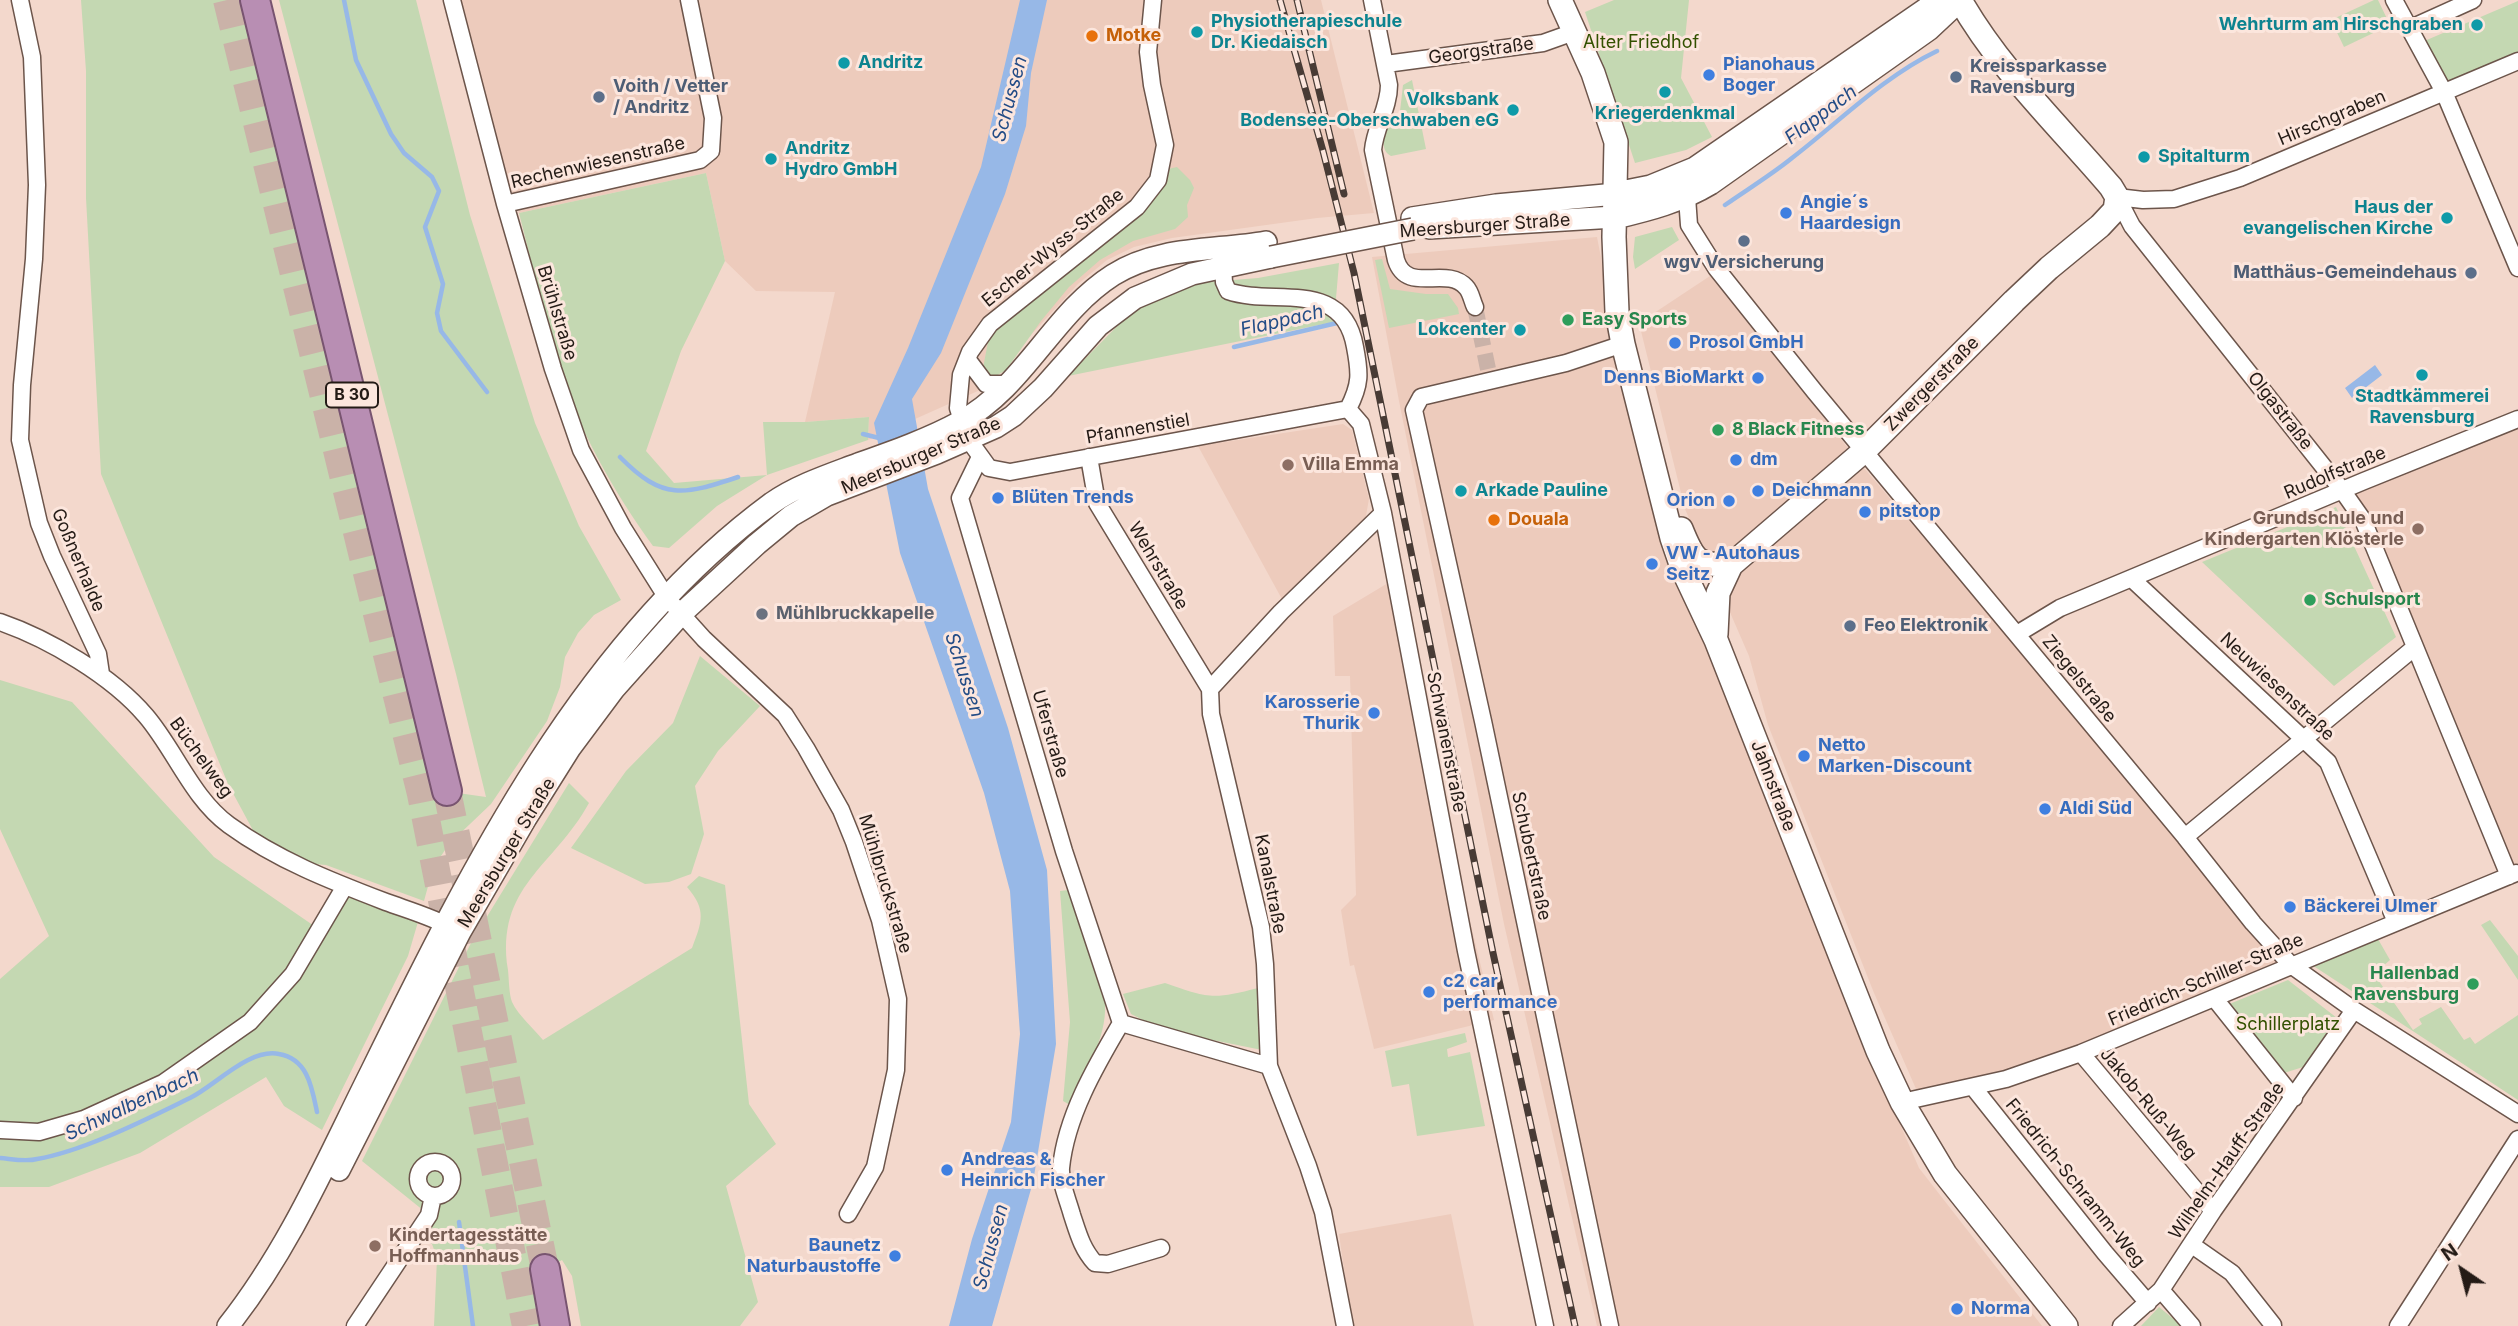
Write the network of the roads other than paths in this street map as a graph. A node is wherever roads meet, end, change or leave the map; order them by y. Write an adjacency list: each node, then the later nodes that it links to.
1 (20, 0): 45 (street, Goßnerhalde)
2 (255, 0): 48 (highway, B 30)
3 (452, 0): 18 (street, Brühlstraße)
4 (689, 0): 18 (street, Rechenwiesenstraße)
5 (1153, 0): 25 (street, Escher-Wyss-Straße)
6 (1372, 0): 14 (street)
7 (1560, 0): 12 (main road)
8 (1959, 0): 16 (main road, Meersburger Straße); 17 (main road, Olgastraße); 19 (main road, Meersburger Straße)
9 (2394, 0): 11 (street)
10 (2473, 0): 11 (street)
11 (2411, 28): 15 (street)
12 (1574, 32): 14 (street, Georgstraße); 19 (main road)
13 (2518, 61): 15 (street, Hirschgraben)
14 (1386, 64): 23 (street)
15 (2444, 92): 17 (street, Hirschgraben); 22 (street)
16 (1687, 197): 19 (main road, Meersburger Straße); 30 (street, Ziegelstraße)
17 (2117, 197): 30 (main road, Zwergerstraße); 35 (street, Olgastraße)
18 (505, 204): 39 (street, Brühlstraße)
19 (1615, 206): 20 (street, Meersburger Straße, bridge); 24 (main road, Jahnstraße)
20 (1268, 250): 21 (street, Meersburger Straße); 26 (street, Meersburger Straße)
21 (1223, 267): 27 (street); 29 (street, Meersburger Straße)
22 (2518, 268)
23 (1475, 307)
24 (1623, 344): 34 (main road, Jahnstraße); 81 (street, Schubertstraße)
25 (968, 360): 26 (street); 29 (street, Escher-Wyss-Straße)
26 (1010, 384): 29 (street, Meersburger Straße)
27 (1348, 409): 32 (street, Pfannenstiel); 36 (street, Schwanenstraße)
28 (2518, 419): 35 (street, Rudolfstraße)
29 (964, 431): 31 (street, Pfannenstiel); 33 (street, Meersburger Straße)
30 (1864, 451): 37 (main road, Zwergerstraße); 42 (street, Ziegelstraße)
31 (980, 457): 32 (street, Pfannenstiel); 57 (street, Uferstraße)
32 (1088, 457): 46 (street, Wehrstraße)
33 (863, 472): 39 (street, Meersburger Straße); 40 (street, Meersburger Straße)
34 (1656, 475): 37 (main road); 43 (main road, Jahnstraße)
35 (2343, 490): 38 (street, Rudolfstraße); 44 (street, Olgastraße)
36 (1383, 513): 46 (street); 80 (street, Schwanenstraße)
37 (1731, 565): 43 (main road, Zwergerstraße)
38 (2132, 579): 42 (street, Rudolfstraße); 47 (street, Neuwiesenstraße)
39 (667, 598): 40 (street, Brühlstraße); 53 (street, Meersburger Straße)
40 (681, 614): 53 (street, Meersburger Straße); 68 (street, Mühlbruckstraße)
41 (0, 622): 45 (street, Büchelweg)
42 (2017, 634): 49 (street, Ziegelstraße)
43 (1716, 640): 62 (main road, Jahnstraße)
44 (2414, 648): 47 (street); 50 (street, Olgastraße)
45 (101, 674): 51 (street, Büchelweg)
46 (1210, 688): 59 (street, Kanalstraße)
47 (2304, 737): 49 (street); 52 (street, Neuwiesenstraße)
48 (447, 791)
49 (2185, 837): 54 (street, Ziegelstraße)
50 (2513, 874): 52 (street, Friedrich-Schiller-Straße)
51 (345, 886): 53 (street, Büchelweg); 64 (street)
52 (2396, 922): 54 (street, Friedrich-Schiller-Straße)
53 (453, 928): 76 (street, Meersburger Straße); 77 (street, Meersburger Straße)
54 (2291, 965): 55 (street, Friedrich-Schiller-Straße); 56 (street, Ziegelstraße)
55 (2215, 999): 58 (street, Friedrich-Schiller-Straße); 61 (street)
56 (2354, 1010): 61 (street, Wilhelm-Hauff-Straße); 63 (street, Ziegelstraße)
57 (1121, 1023): 59 (street); 70 (street)
58 (2081, 1053): 60 (street, Friedrich-Schiller-Straße); 67 (street, Jakob-Ruß-Weg)
59 (1269, 1066): 74 (street, Kanalstraße)
60 (1973, 1087): 62 (street, Friedrich-Schiller-Straße); 73 (street, Friedrich-Schramm-Weg)
61 (2294, 1098): 67 (street, Wilhelm-Hauff-Straße)
62 (1902, 1102): 82 (main road, Jahnstraße)
63 (2518, 1114)
64 (0, 1130)
65 (2518, 1139): 85 (street)
66 (433, 1196): 78 (street)
67 (2213, 1211): 69 (street, Wilhelm-Hauff-Straße)
68 (848, 1214)
69 (2192, 1245): 72 (street, Wilhelm-Hauff-Straße); 75 (street)
70 (1161, 1248)
71 (545, 1269): 79 (highway)
72 (2161, 1290): 73 (street, Wilhelm-Hauff-Straße); 84 (street)
73 (2148, 1303): 83 (street, Wilhelm-Hauff-Straße)
74 (1340, 1324)
75 (2273, 1325)
76 (228, 1326)
77 (243, 1326)
78 (355, 1326)
79 (555, 1326)
80 (1545, 1326)
81 (1610, 1326)
82 (2066, 1326)
83 (2121, 1326)
84 (2192, 1326)
85 (2398, 1326)

